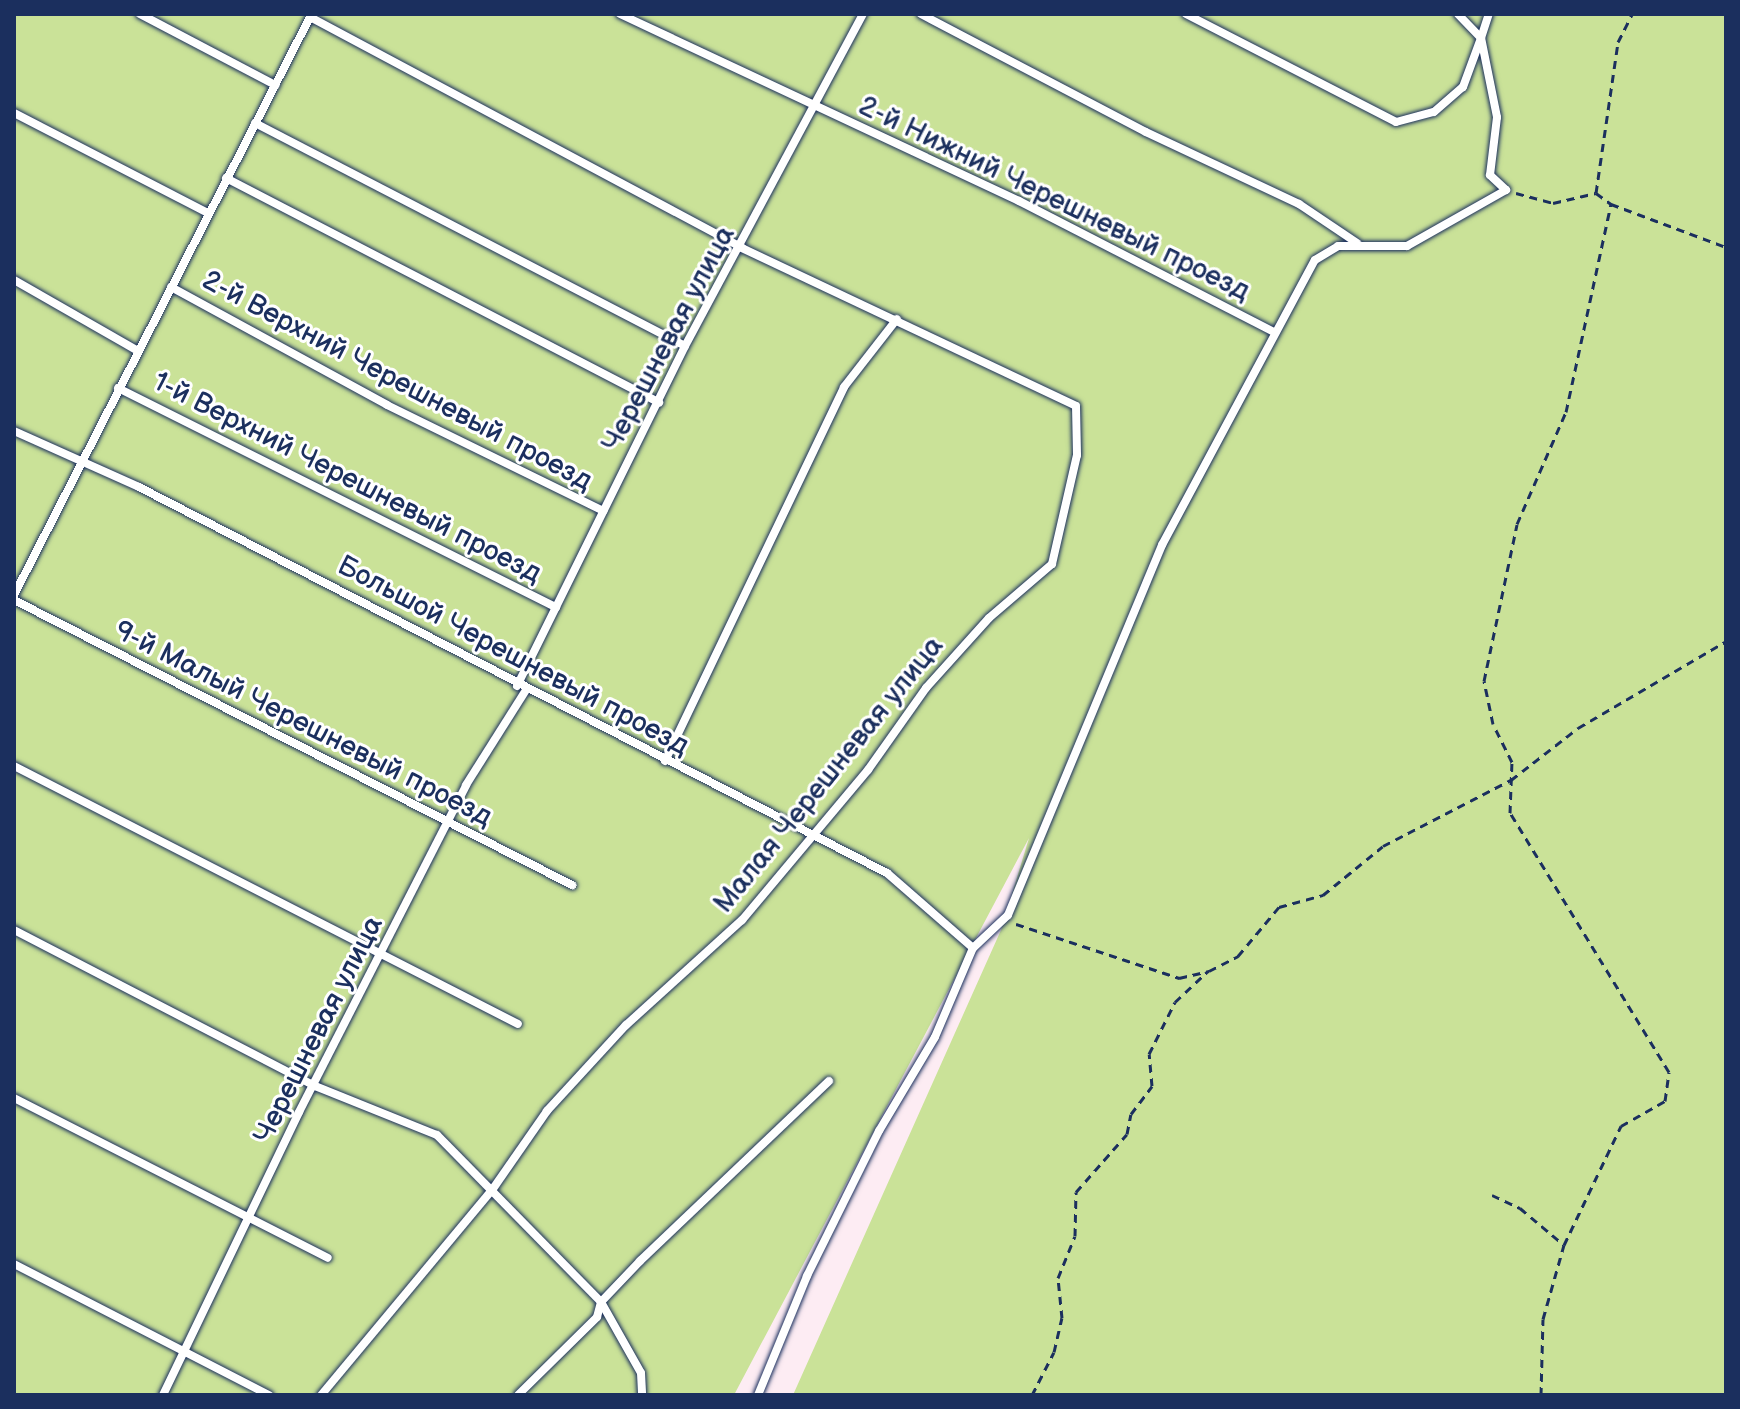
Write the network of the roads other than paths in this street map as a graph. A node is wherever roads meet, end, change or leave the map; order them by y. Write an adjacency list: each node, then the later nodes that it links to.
1 (140, 14): 10 (lane)
2 (620, 14): 11 (lane, 2-й Нижний Черешневый проезд)
3 (863, 14): 11 (lane, Черешневая улица)
4 (921, 14): 16 (lane)
5 (1186, 14): 9 (lane)
6 (1458, 14): 9 (lane)
7 (1489, 14): 9 (lane)
8 (310, 15): 10 (lane); 17 (lane)
9 (1481, 38): 16 (lane)
10 (275, 85): 13 (lane)
11 (814, 109): 17 (lane, Черешневая улица); 21 (lane, 2-й Нижний Черешневый проезд)
12 (14, 113): 15 (lane)
13 (255, 123): 14 (lane); 22 (lane)
14 (226, 178): 15 (lane); 25 (lane)
15 (208, 213): 19 (lane)
16 (1357, 243): 21 (lane)
17 (742, 248): 20 (lane); 22 (lane, Черешневая улица)
18 (14, 280): 23 (lane)
19 (171, 287): 23 (lane); 28 (lane, 2-й Верхний Черешневый проезд)
20 (897, 319): 32 (lane); 35 (lane, Малая Черешневая улица)
21 (1274, 332): 38 (lane)
22 (685, 346): 25 (lane, Черешневая улица)
23 (138, 351): 24 (lane)
24 (118, 388): 27 (lane); 30 (lane, 1-й Верхний Черешневый проезд)
25 (659, 402): 28 (lane, Черешневая улица)
26 (14, 431): 27 (lane, Большой Черешневый проезд)
27 (79, 464): 29 (lane); 31 (lane, Большой Черешневый проезд)
28 (603, 511): 30 (lane, Черешневая улица)
29 (14, 598): 34 (lane, 9-й Малый Черешневый проезд)
30 (556, 607): 31 (lane, Черешневая улица)
31 (522, 688): 32 (lane, Большой Черешневый проезд); 34 (lane, Черешневая улица)
32 (665, 761): 35 (lane, Большой Черешневый проезд)
33 (14, 766): 39 (lane)
34 (449, 826): 36 (lane, 9-й Малый Черешневый проезд); 39 (lane, Черешневая улица)
35 (811, 835): 38 (lane, Большой Черешневый проезд); 44 (lane, Малая Черешневая улица)
36 (572, 885)
37 (14, 930): 42 (lane)
38 (973, 948): 55 (lane)
39 (380, 954): 40 (lane); 42 (lane, Черешневая улица)
40 (518, 1024)
41 (829, 1081): 48 (lane)
42 (315, 1086): 44 (lane); 45 (lane, Черешневая улица)
43 (14, 1098): 45 (lane)
44 (492, 1190): 48 (lane); 52 (lane, Малая Черешневая улица)
45 (251, 1215): 46 (lane); 49 (lane, Черешневая улица)
46 (328, 1258)
47 (14, 1264): 49 (lane)
48 (601, 1302): 53 (lane); 54 (lane)
49 (184, 1349): 50 (lane, Черешневая улица); 51 (lane)
50 (163, 1395)
51 (269, 1395)
52 (321, 1395)
53 (518, 1395)
54 (642, 1395)
55 (758, 1395)

